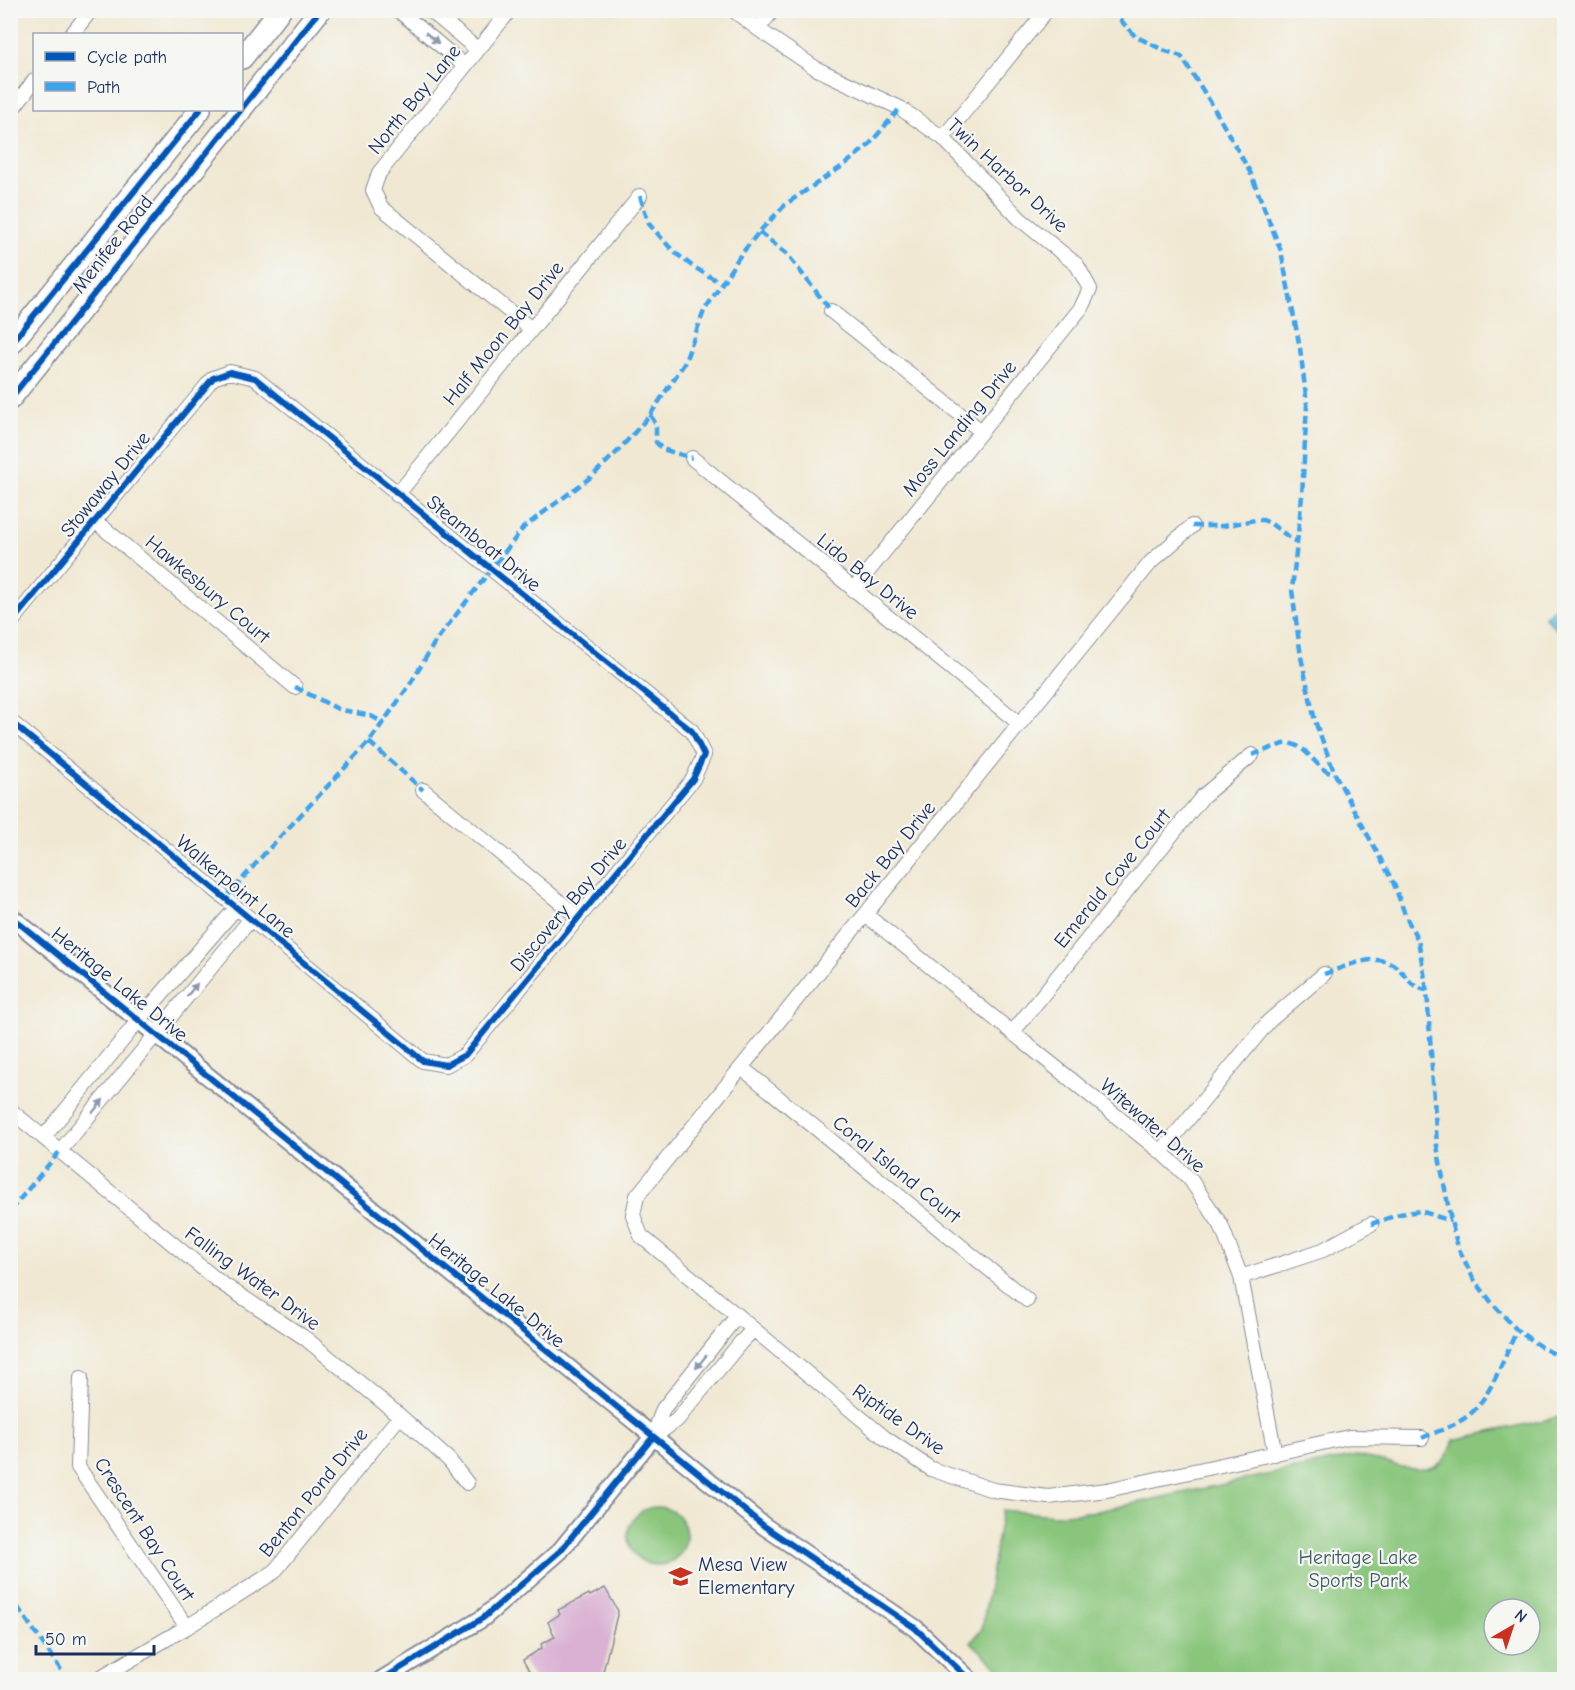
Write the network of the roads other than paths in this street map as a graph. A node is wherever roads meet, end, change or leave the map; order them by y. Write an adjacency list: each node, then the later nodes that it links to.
1 (91, 10): 11 (street)
2 (280, 10): 13 (main road)
3 (320, 10): 16 (main road, Menifee Road)
4 (398, 10): 14 (street, one-way to 14)
5 (430, 10): 12 (street)
6 (510, 10): 12 (street, North Bay Lane)
7 (733, 10): 10 (street, Twin Harbor Drive)
8 (773, 10): 10 (street)
9 (1047, 10): 20 (street)
10 (758, 30): 20 (street, Twin Harbor Drive)
11 (73, 33)
12 (478, 50): 14 (street, North Bay Lane)
13 (243, 57)
14 (465, 66): 24 (street, North Bay Lane)
15 (33, 82): 19 (street)
16 (243, 106)
17 (199, 111): 25 (main road, Menifee Road)
18 (239, 111): 27 (main road, Menifee Road)
19 (10, 112)
20 (943, 138): 22 (street, Twin Harbor Drive)
21 (640, 196): 24 (street, Half Moon Bay Drive)
22 (1090, 289): 28 (street, Moss Landing Drive)
23 (831, 311): 28 (street)
24 (531, 329): 30 (street, Half Moon Bay Drive)
25 (10, 345)
26 (230, 372): 30 (street, Steamboat Drive); 31 (street, Stowaway Drive)
27 (10, 399)
28 (981, 431): 33 (street, Moss Landing Drive)
29 (692, 458): 33 (street, Lido Bay Drive)
30 (397, 495): 38 (street, Steamboat Drive)
31 (95, 521): 34 (street, Stowaway Drive); 35 (street, Hawkesbury Court)
32 (1192, 526): 37 (street, Back Bay Drive)
33 (853, 590): 37 (street, Lido Bay Drive)
34 (10, 624)
35 (295, 687)
36 (10, 722): 41 (street, Walkerpoint Lane)
37 (1020, 724): 42 (street, Back Bay Drive)
38 (704, 755): 44 (street, Discovery Bay Drive)
39 (1252, 756): 48 (street, Emerald Cove Court)
40 (423, 790): 44 (street)
41 (236, 908): 45 (street, Walkerpoint Lane); 47 (street, Walkerpoint Lane)
42 (866, 915): 48 (street, Witewater Drive); 51 (street, Back Bay Drive)
43 (10, 916): 47 (street, Heritage Lake Drive)
44 (578, 917): 50 (street, Discovery Bay Drive)
45 (250, 920): 49 (street, Walkerpoint Lane, one-way to 45); 50 (street, Walkerpoint Lane)
46 (1324, 974): 55 (street)
47 (138, 1021): 49 (street, Heritage Lake Drive); 53 (street, Walkerpoint Lane)
48 (1012, 1033): 55 (street, Witewater Drive)
49 (155, 1035): 54 (street, Walkerpoint Lane, one-way to 49); 64 (street, Heritage Lake Drive)
50 (446, 1065)
51 (742, 1068): 56 (street, Back Bay Drive); 59 (street, Coral Island Court)
52 (10, 1110): 53 (street, Falling Water Drive)
53 (44, 1137): 54 (street, Falling Water Drive)
54 (60, 1151): 63 (street, Falling Water Drive)
55 (1161, 1152): 58 (street, Witewater Drive)
56 (633, 1215): 60 (street, Riptide Drive)
57 (1371, 1224): 58 (street)
58 (1242, 1276): 66 (street, Witewater Drive)
59 (1027, 1300)
60 (737, 1316): 61 (street, Riptide Drive); 64 (street, one-way to 64)
61 (753, 1330): 64 (street); 66 (street, Riptide Drive)
62 (81, 1378): 68 (street, Crescent Bay Court)
63 (400, 1416): 67 (street, Falling Water Drive); 68 (street, Benton Pond Drive)
64 (653, 1437): 70 (street); 71 (street, Heritage Lake Drive)
65 (1422, 1438): 66 (street, Riptide Drive)
66 (1275, 1454)
67 (467, 1483)
68 (187, 1627): 69 (street, Benton Pond Drive)
69 (96, 1680)
70 (381, 1680)
71 (970, 1680)

